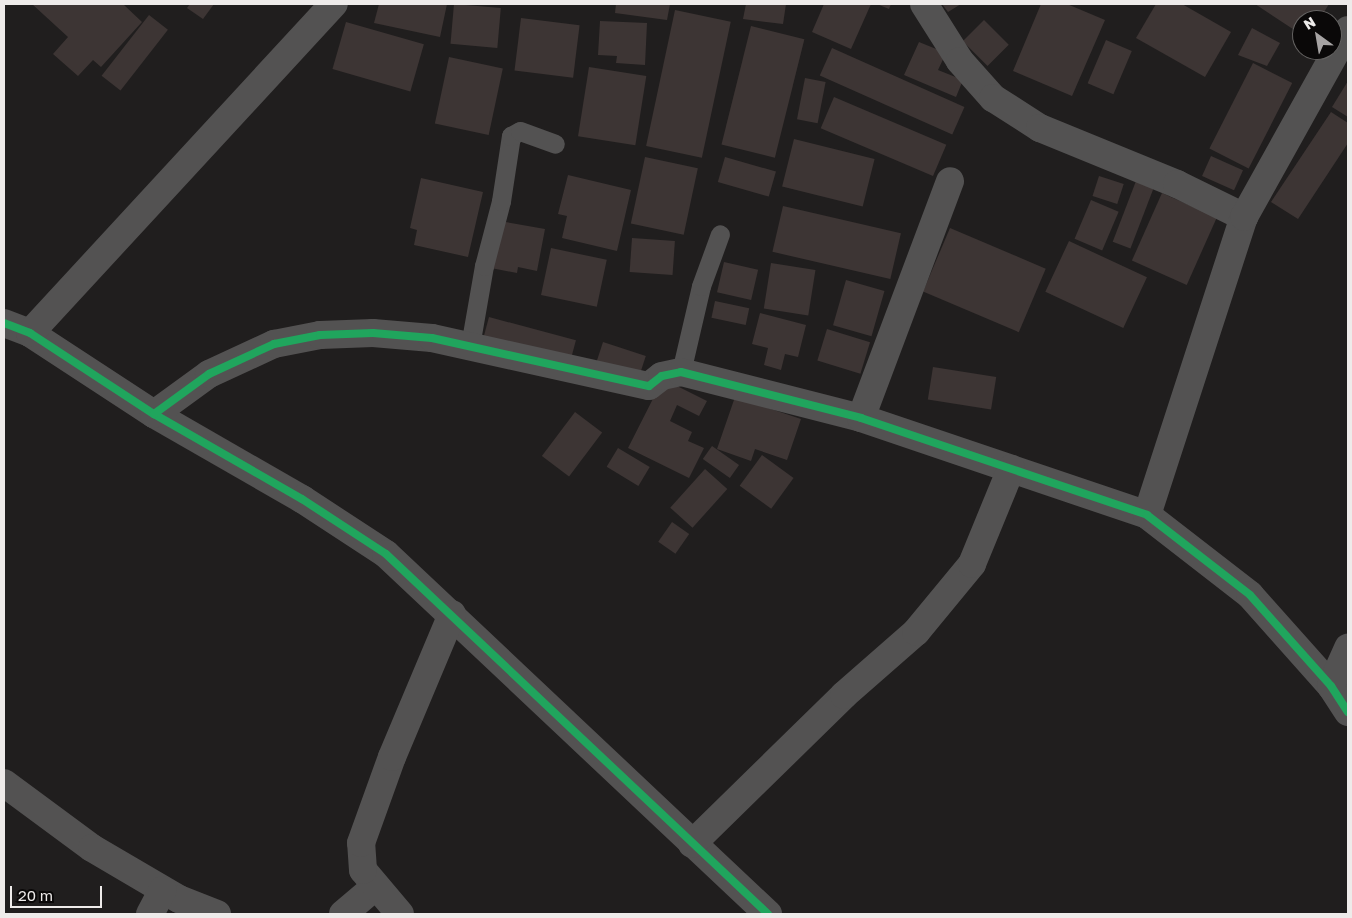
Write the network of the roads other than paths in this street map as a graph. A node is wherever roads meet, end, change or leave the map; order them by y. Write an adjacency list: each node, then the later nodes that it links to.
1 (334, 4): 9 (street)
2 (924, 4): 6 (street)
3 (1348, 30): 6 (street)
4 (555, 144): 10 (lane)
5 (950, 181): 13 (street)
6 (1244, 217): 15 (street)
7 (720, 234): 11 (lane)
8 (4, 323): 9 (street)
9 (30, 333): 12 (street)
10 (470, 346): 11 (street); 12 (street)
11 (680, 372): 13 (street)
12 (154, 414): 16 (street)
13 (861, 418): 14 (street)
14 (1011, 469): 15 (street); 21 (street)
15 (1147, 516): 18 (street)
16 (452, 614): 21 (street); 22 (street)
17 (1348, 648): 18 (street)
18 (1331, 686): 19 (street)
19 (1348, 712)
20 (4, 783): 23 (street)
21 (692, 844): 28 (street)
22 (376, 886): 26 (street); 27 (street)
23 (163, 890): 24 (street); 25 (street)
24 (150, 914)
25 (217, 914)
26 (343, 914)
27 (400, 914)
28 (768, 914)

